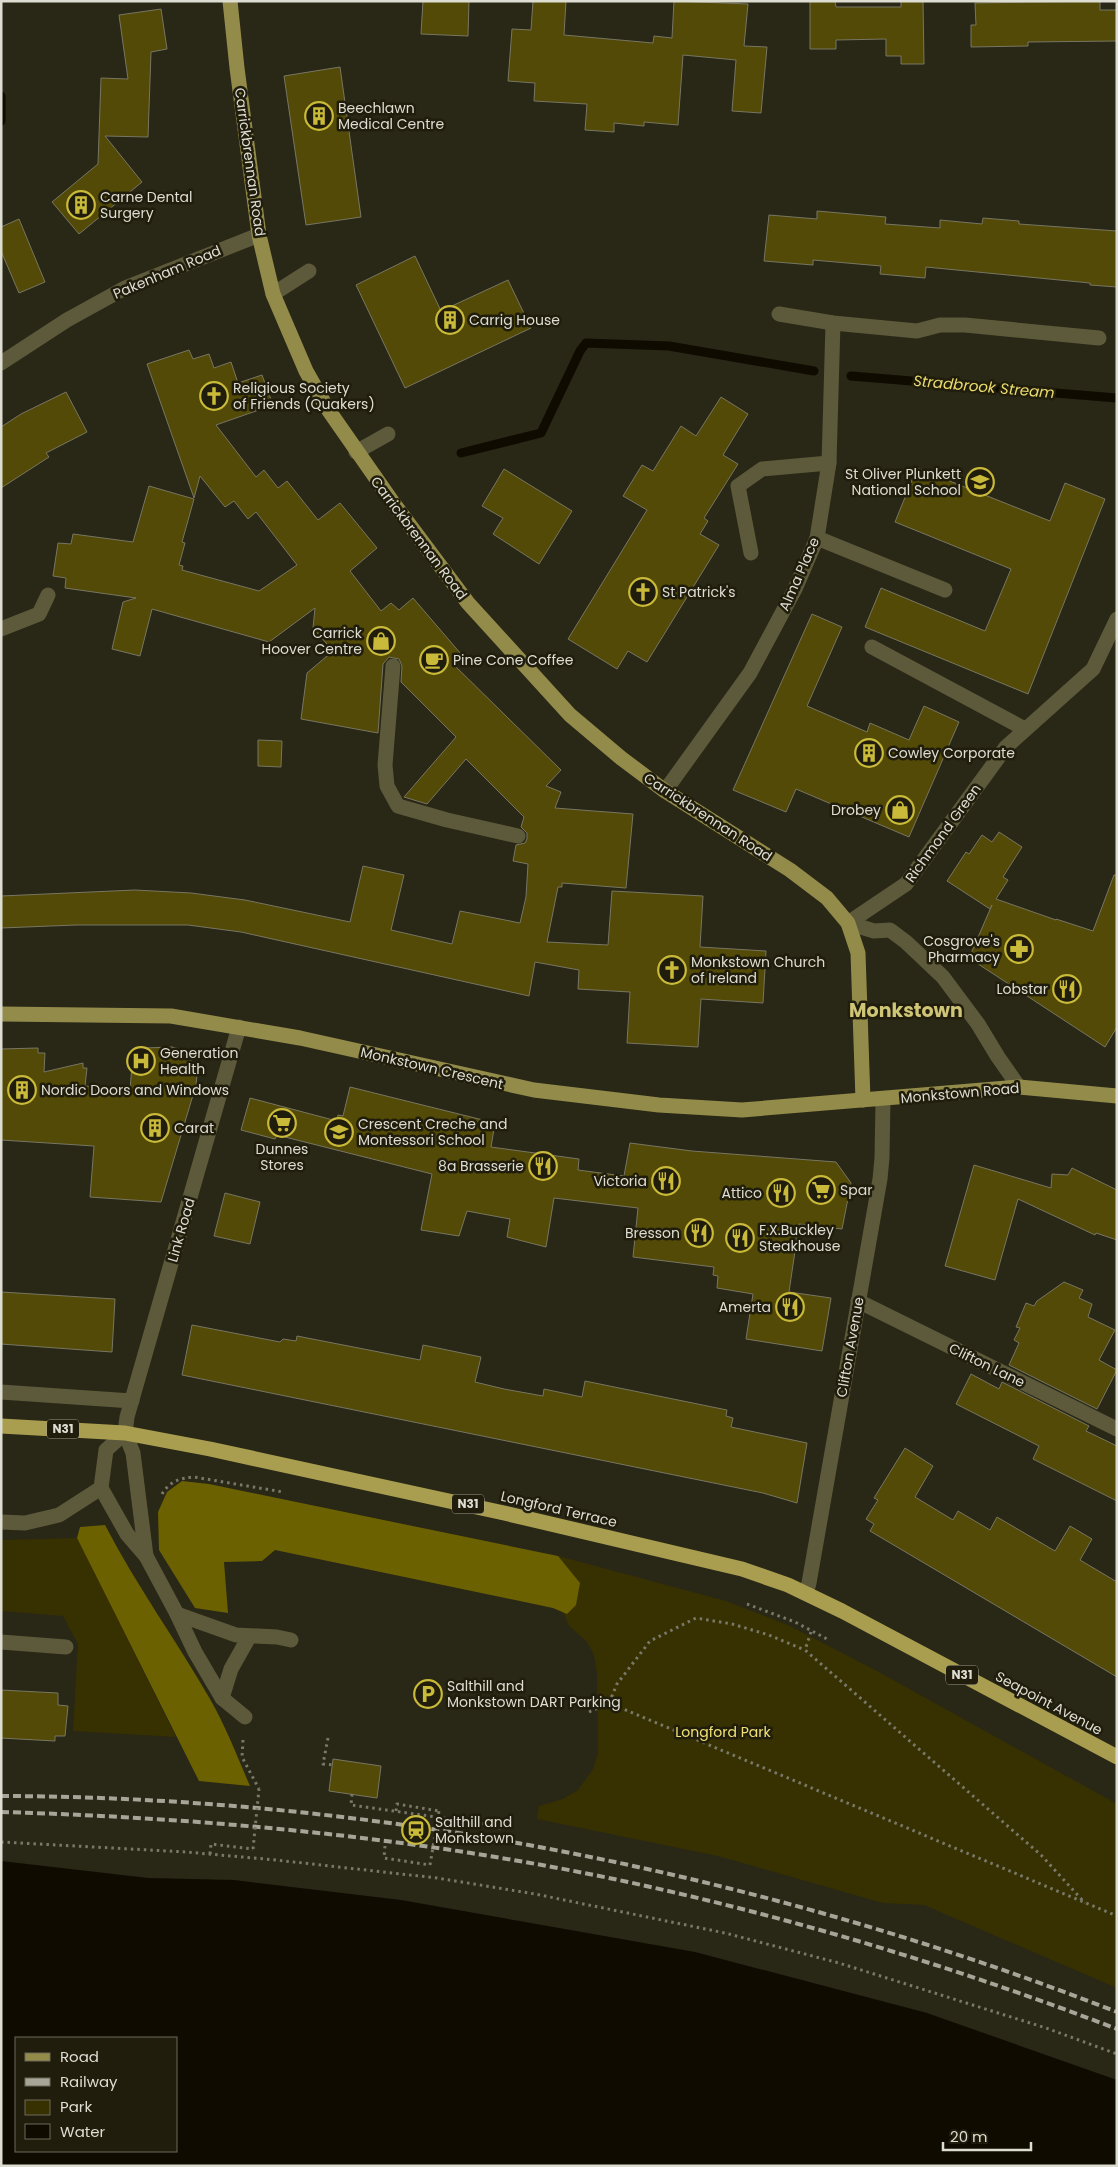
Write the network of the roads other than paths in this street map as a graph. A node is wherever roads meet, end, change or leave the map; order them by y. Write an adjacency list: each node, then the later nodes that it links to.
1 (230, 1): 2 (main road, Carrickbrennan Road)
2 (260, 235): 4 (main road, Carrickbrennan Road); 8 (street, Pakenham Road)
3 (309, 271): 4 (street)
4 (273, 294): 10 (main road, Carrickbrennan Road)
5 (779, 314): 6 (street)
6 (833, 323): 7 (street); 11 (street, Alma Place)
7 (1099, 338)
8 (1, 363)
9 (388, 434): 10 (street)
10 (356, 452): 21 (main road, Carrickbrennan Road)
11 (830, 464): 12 (street, Alma Place); 13 (street)
12 (817, 538): 14 (street); 21 (street, Alma Place)
13 (751, 553)
14 (945, 590)
15 (48, 595): 17 (street)
16 (1117, 619): 20 (street, Richmond Green)
17 (1, 629)
18 (872, 647): 20 (street)
19 (393, 666): 22 (street)
20 (1025, 729): 23 (street, Richmond Green)
21 (665, 791): 23 (main road, Carrickbrennan Road)
22 (518, 836)
23 (848, 923): 26 (street); 29 (main road, Carrickbrennan Road)
24 (1, 1014): 25 (main road, Monkstown Crescent)
25 (239, 1027): 29 (main road, Monkstown Crescent); 32 (street, Link Road)
26 (1019, 1087): 27 (main road, Monkstown Road); 28 (main road, Monkstown Road)
27 (1117, 1096)
28 (883, 1099): 29 (main road, Monkstown Road); 30 (street, Clifton Avenue)
29 (864, 1100)
30 (858, 1301): 34 (street, Clifton Lane); 39 (street, Clifton Avenue)
31 (1, 1392): 32 (street)
32 (132, 1401): 35 (street, Link Road)
33 (1, 1426): 35 (highway, N31)
34 (1117, 1429)
35 (125, 1433): 36 (street); 38 (street); 39 (highway, Longford Terrace / N31)
36 (101, 1488): 37 (street); 38 (street)
37 (1, 1522)
38 (146, 1556): 40 (street)
39 (806, 1593): 47 (highway, Seapoint Avenue / N31)
40 (176, 1614): 41 (street); 45 (street)
41 (249, 1637): 42 (street); 45 (street)
42 (291, 1640)
43 (1, 1642): 44 (street)
44 (66, 1647)
45 (222, 1698): 46 (street)
46 (245, 1717)
47 (1117, 1757)

